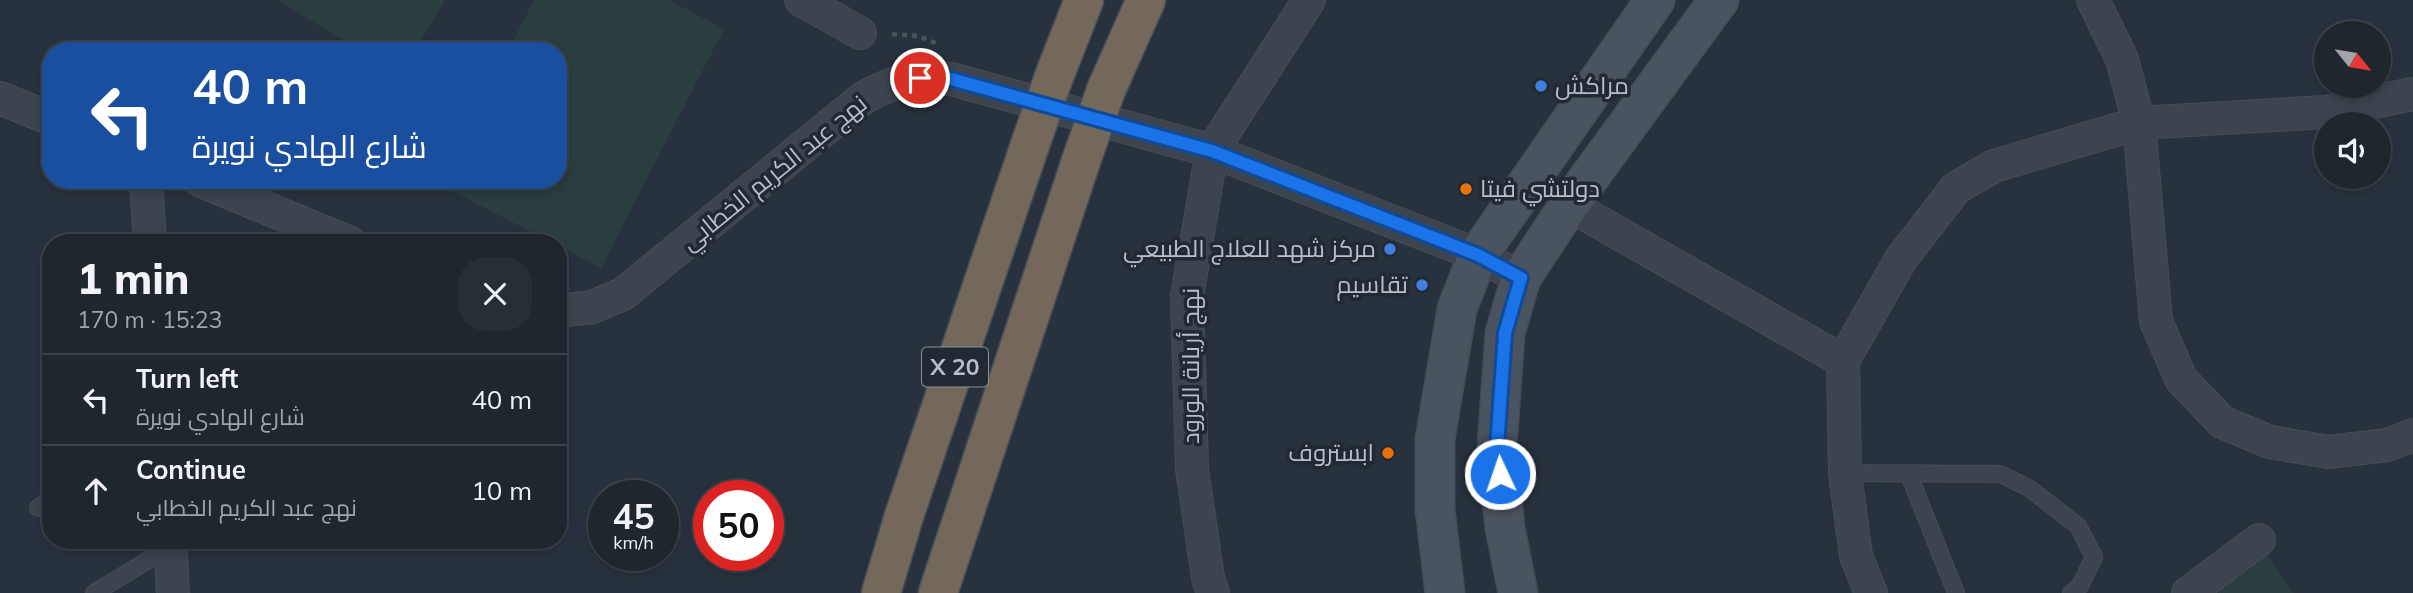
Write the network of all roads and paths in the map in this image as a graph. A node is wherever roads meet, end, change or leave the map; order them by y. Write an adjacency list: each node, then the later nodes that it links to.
1 (801, 0): 8 (street)
2 (1083, 0): 26 (highway, X 20, bridge)
3 (1146, 0): 34 (highway, X 20, bridge)
4 (1309, 0): 13 (street, نهج أريانة الورود)
5 (1655, 0): 19 (main road)
6 (1719, 0): 16 (main road)
7 (2093, 0): 12 (street)
8 (860, 33)
9 (2413, 94): 12 (street)
10 (0, 98): 11 (street)
11 (42, 115)
12 (2139, 123): 22 (street); 23 (street)
13 (1212, 151): 19 (street, نهج عبد الكريم الخطابي); 21 (street, نهج عبد الكريم الخطابي); 35 (street, نهج أريانة الورود)
14 (147, 189): 17 (street)
15 (221, 189): 18 (street)
16 (1569, 205): 20 (main road); 22 (street)
17 (149, 234)
18 (328, 234)
19 (1478, 255): 20 (street, نهج عبد الكريم الخطابي); 36 (main road)
20 (1521, 278): 37 (main road)
21 (567, 310)
22 (1843, 361): 24 (street)
23 (2413, 435)
24 (1845, 474): 25 (lane); 38 (street)
25 (1909, 475): 39 (lane); 40 (lane)
26 (904, 516): 32 (highway); 33 (highway, X 20)
27 (2259, 540): 41 (street)
28 (162, 549): 30 (lane)
29 (170, 549): 31 (street)
30 (94, 593)
31 (173, 593)
32 (874, 593)
33 (881, 593)
34 (938, 593)
35 (1213, 593)
36 (1445, 593)
37 (1518, 593)
38 (1871, 593)
39 (1956, 593)
40 (2071, 593)
41 (2188, 593)

